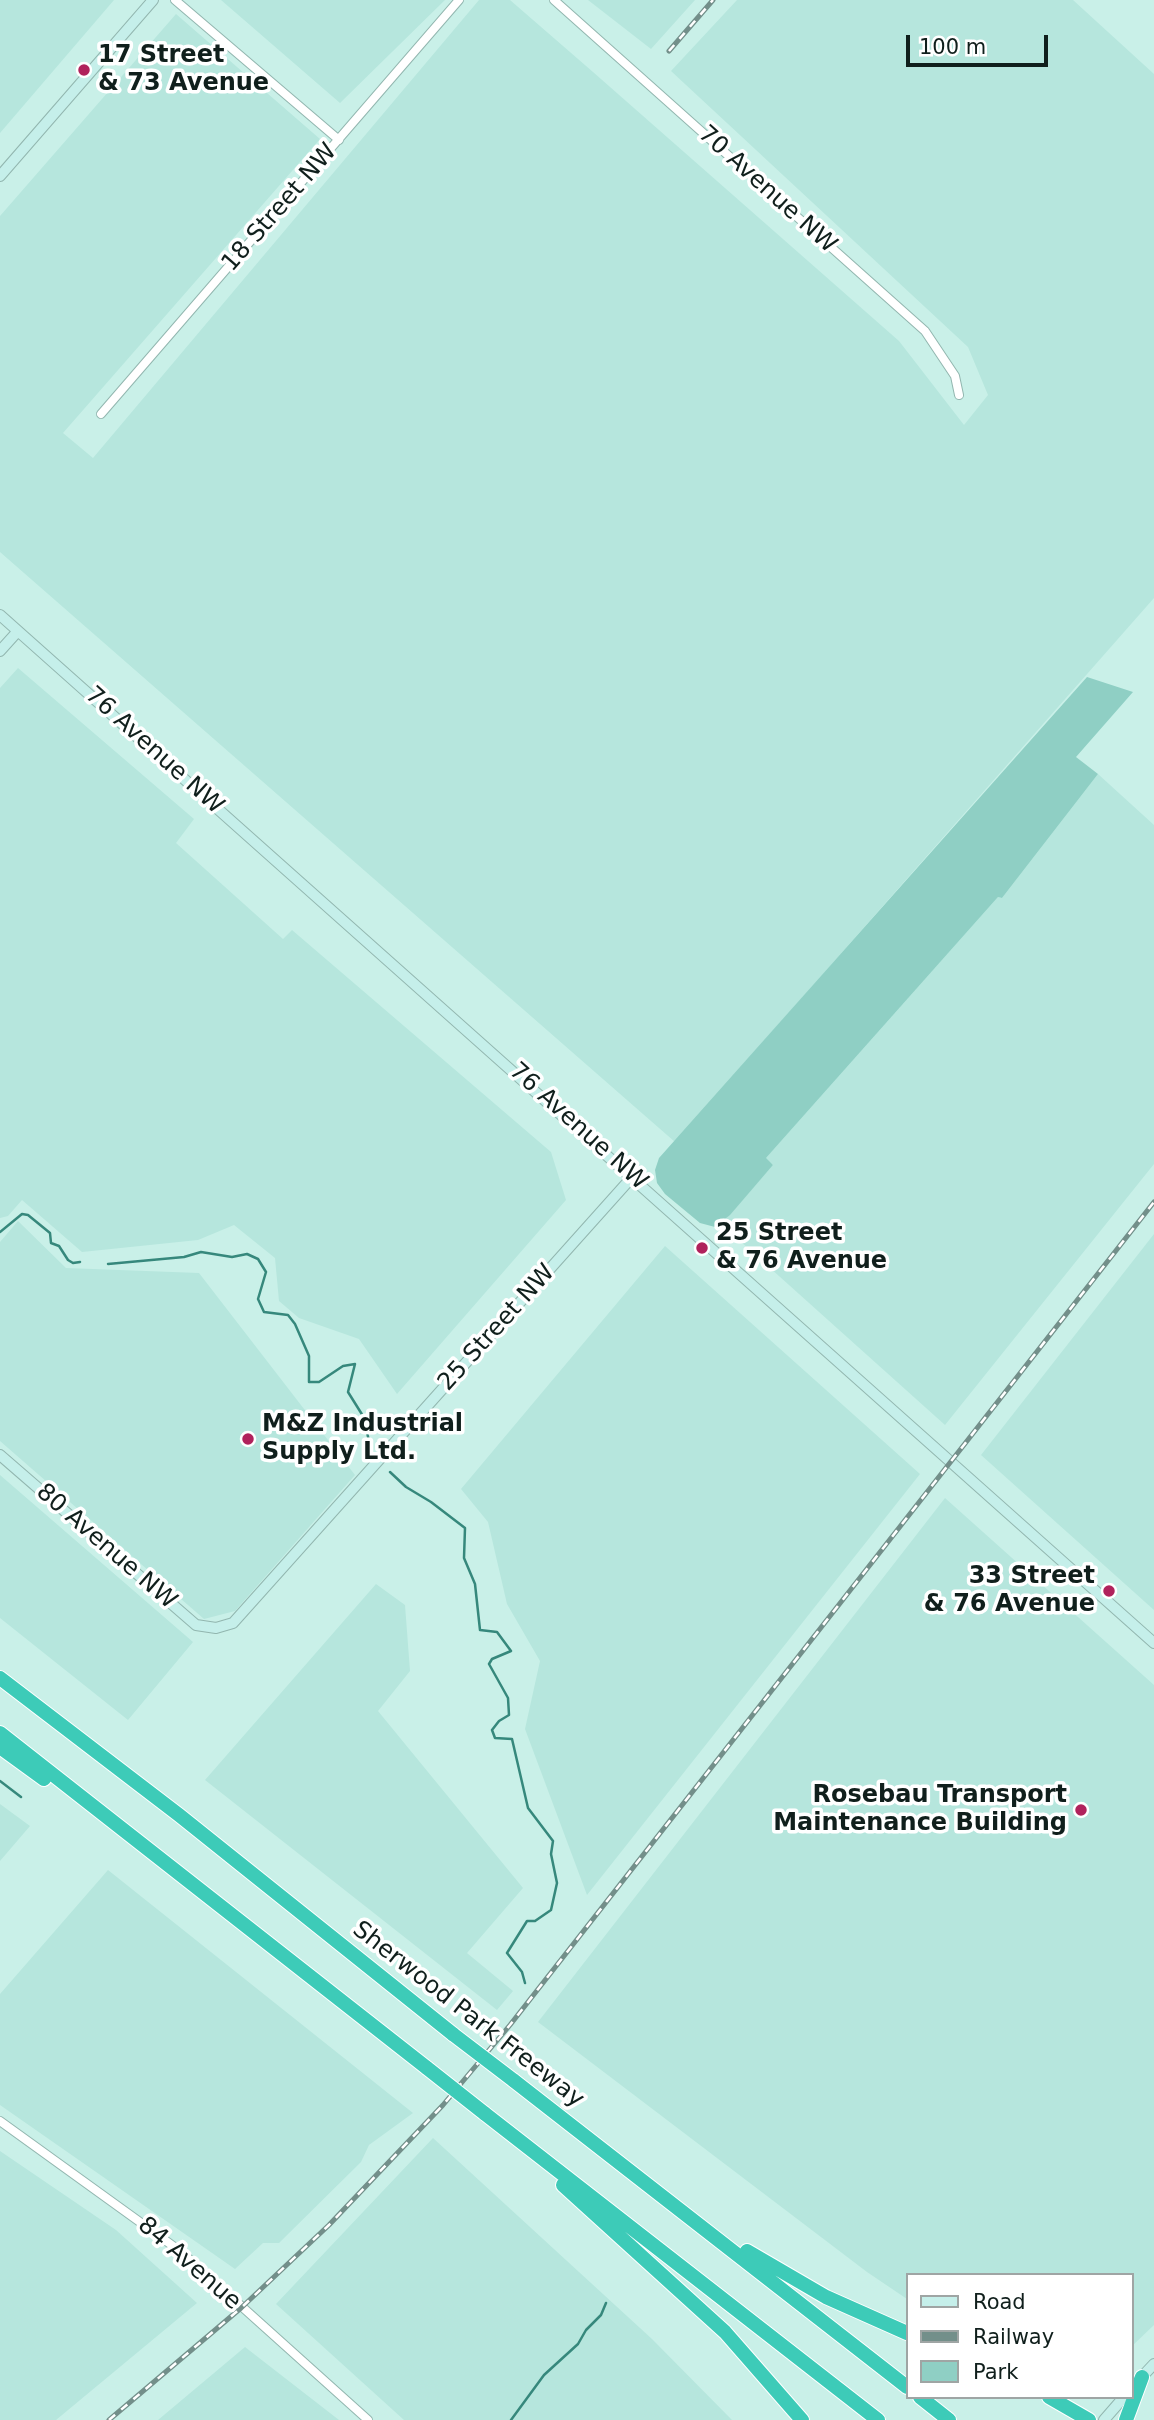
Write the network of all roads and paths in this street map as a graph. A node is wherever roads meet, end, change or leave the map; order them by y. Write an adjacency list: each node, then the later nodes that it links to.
1 (153, 0): 6 (street)
2 (175, 0): 5 (street)
3 (459, 0): 5 (street, 18 Street NW)
4 (554, 0): 7 (street, 70 Avenue NW)
5 (339, 140): 8 (street, 18 Street NW)
6 (0, 176)
7 (960, 396)
8 (101, 414)
9 (0, 615): 10 (street, 76 Avenue NW)
10 (18, 631): 11 (street); 12 (street, 76 Avenue NW)
11 (0, 651)
12 (633, 1176): 14 (street, 25 Street NW); 15 (street, 76 Avenue NW)
13 (0, 1455): 14 (street, 80 Avenue NW)
14 (216, 1628)
15 (1154, 1643)
16 (4, 1680): 22 (highway, Sherwood Park Freeway, bridge)
17 (0, 1733): 19 (highway)
18 (0, 1746): 19 (highway)
19 (150, 1851): 21 (highway, bridge)
20 (0, 2121): 31 (street, 84 Avenue)
21 (512, 2135): 32 (highway); 33 (highway)
22 (688, 2215): 23 (highway); 26 (highway, Sherwood Park Freeway)
23 (906, 2333)
24 (1154, 2364): 25 (street)
25 (1142, 2377): 27 (street); 37 (highway)
26 (906, 2386)
27 (1133, 2387)
28 (923, 2399): 34 (highway)
29 (1052, 2399): 35 (highway)
30 (1122, 2399): 36 (street)
31 (368, 2420)
32 (802, 2420)
33 (878, 2420)
34 (949, 2420)
35 (1089, 2420)
36 (1104, 2420)
37 (1126, 2420)

